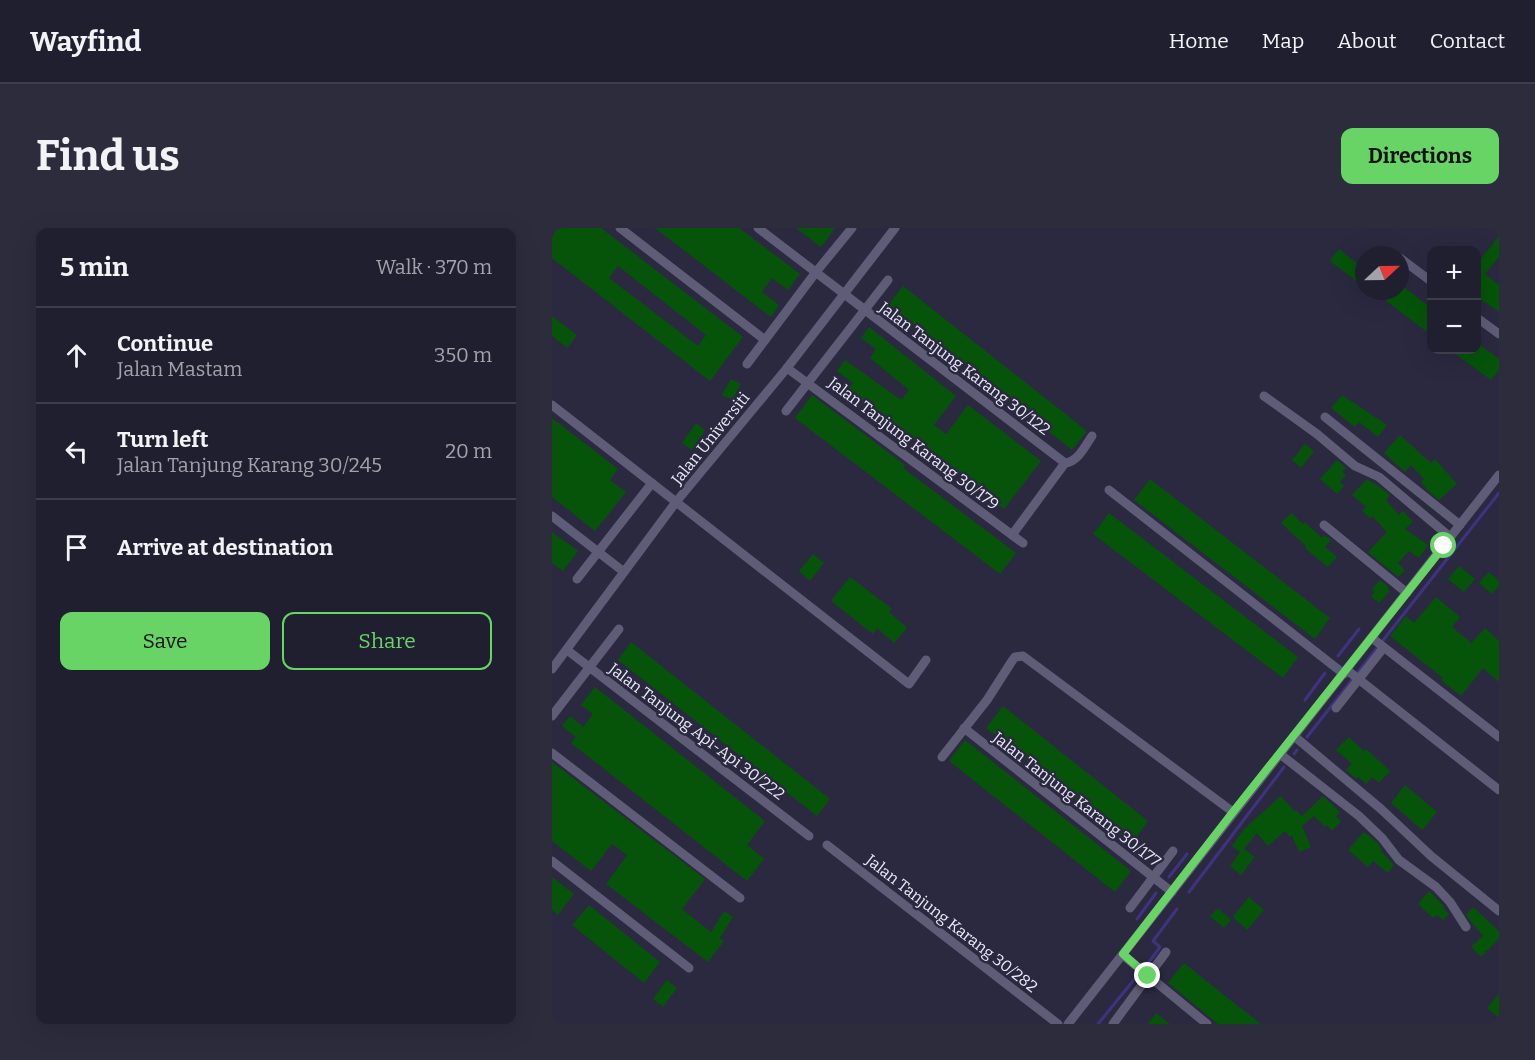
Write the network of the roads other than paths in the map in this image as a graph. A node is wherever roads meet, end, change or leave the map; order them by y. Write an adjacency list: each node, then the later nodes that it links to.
1 (620, 228): 13 (street)
2 (758, 228): 6 (street, Jalan Tanjung Karang 30/122)
3 (852, 228): 6 (street)
4 (895, 228): 9 (street, Jalan Universiti)
5 (1409, 265): 7 (street)
6 (816, 272): 9 (street, Jalan Tanjung Karang 30/122); 13 (street)
7 (1427, 279)
8 (888, 280): 10 (street)
9 (843, 294): 10 (street, Jalan Tanjung Karang 30/122); 15 (street, Jalan Universiti)
10 (864, 310): 16 (street); 22 (street, Jalan Tanjung Karang 30/122)
11 (1481, 321): 12 (street)
12 (1499, 334)
13 (765, 340): 14 (street)
14 (747, 364)
15 (787, 368): 16 (street, Jalan Tanjung Karang 30/179); 26 (street, Jalan Universiti)
16 (809, 382): 19 (street); 30 (street, Jalan Tanjung Karang 30/179)
17 (1264, 396): 31 (street)
18 (552, 405): 24 (street)
19 (786, 411)
20 (1325, 417): 29 (street)
21 (1092, 436): 22 (street)
22 (1068, 463): 30 (street)
23 (1499, 475): 29 (street)
24 (652, 483): 26 (street); 33 (street)
25 (1109, 490): 44 (street)
26 (676, 502): 34 (street, Jalan Universiti); 41 (street)
27 (552, 516): 33 (street)
28 (1324, 525): 36 (street)
29 (1460, 525): 31 (street)
30 (1012, 535): 32 (street, Jalan Tanjung Karang 30/179)
31 (1450, 537): 36 (street)
32 (1023, 543)
33 (598, 552): 34 (street); 35 (street)
34 (624, 572): 39 (street, Jalan Universiti)
35 (577, 579)
36 (1407, 593): 38 (street)
37 (619, 629): 42 (street)
38 (1373, 639): 40 (street); 44 (street)
39 (567, 650): 42 (street, Jalan Tanjung Api-Api 30/222); 43 (street, Jalan Universiti)
40 (1384, 650): 45 (street); 50 (street)
41 (926, 660)
42 (589, 668): 47 (street); 56 (street, Jalan Tanjung Api-Api 30/222)
43 (552, 669)
44 (1345, 672): 45 (street); 49 (street)
45 (1359, 679): 46 (street); 54 (street)
46 (1336, 708)
47 (552, 717)
48 (964, 728): 53 (street); 55 (street); 60 (street, Jalan Tanjung Karang 30/177)
49 (1294, 736): 52 (street); 64 (street)
50 (1499, 737)
51 (552, 753): 62 (street)
52 (1280, 754): 55 (street); 65 (street)
53 (942, 757)
54 (1499, 790)
55 (1233, 812): 61 (street)
56 (809, 836)
57 (827, 845): 70 (street, Jalan Tanjung Karang 30/282)
58 (1173, 851): 60 (street)
59 (552, 861): 68 (street)
60 (1153, 878): 61 (street, Jalan Tanjung Karang 30/177); 63 (street)
61 (1172, 892): 67 (street)
62 (740, 898)
63 (1130, 908)
64 (1499, 911)
65 (1466, 927)
66 (1166, 952): 69 (street)
67 (1123, 954): 69 (street); 71 (street)
68 (689, 968)
69 (1148, 976): 72 (street); 73 (street)
70 (1059, 1024)
71 (1068, 1024)
72 (1113, 1024)
73 (1207, 1024)

